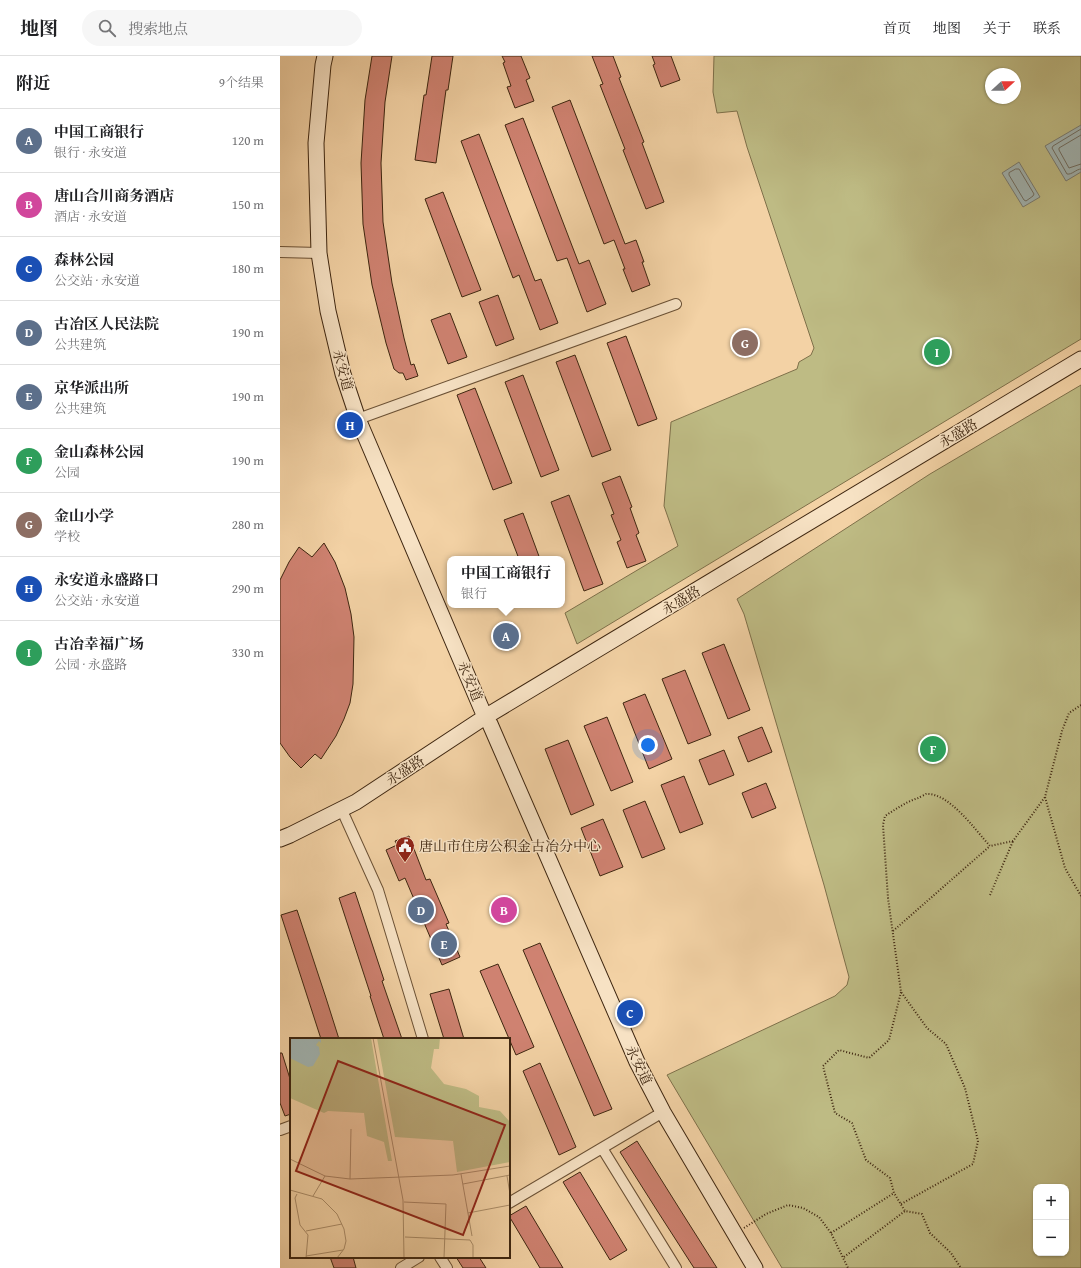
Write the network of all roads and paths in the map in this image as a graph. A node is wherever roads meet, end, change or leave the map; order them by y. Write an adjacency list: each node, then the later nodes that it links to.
1 (325, 56): 3 (main road, 永安道)
2 (280, 252): 3 (street)
3 (319, 253): 7 (main road, 永安道)
4 (676, 304): 7 (street)
5 (1081, 359): 9 (main road, 永盛路)
6 (1081, 369): 9 (main road, 永盛路)
7 (358, 419): 9 (main road, 永安道)
8 (1081, 705): 10 (path)
9 (488, 720): 11 (main road, 永盛路); 12 (main road, 永盛路); 21 (main road, 永安道)
10 (1045, 797): 13 (path); 17 (path)
11 (345, 817): 15 (main road, 永盛路); 20 (street)
12 (280, 839)
13 (1013, 841): 14 (path); 16 (path)
14 (990, 846): 18 (path); 18 (path)
15 (280, 848)
16 (990, 895)
17 (1081, 896)
18 (893, 931): 19 (path)
19 (901, 992): 25 (path); 27 (path)
20 (423, 1038)
21 (663, 1112): 24 (street); 30 (main road, 永安道)
22 (290, 1126): 23 (street)
23 (280, 1130)
24 (602, 1148): 26 (street); 36 (street)
25 (894, 1193): 27 (path); 29 (path)
26 (510, 1202)
27 (900, 1204): 28 (path)
28 (905, 1211): 31 (path); 39 (path)
29 (831, 1233): 30 (path); 31 (path)
30 (735, 1234): 37 (main road, 永安道)
31 (844, 1257): 38 (path)
32 (417, 1258): 34 (street)
33 (441, 1258): 35 (street)
34 (401, 1268)
35 (447, 1268)
36 (676, 1268)
37 (755, 1268)
38 (848, 1268)
39 (961, 1268)

